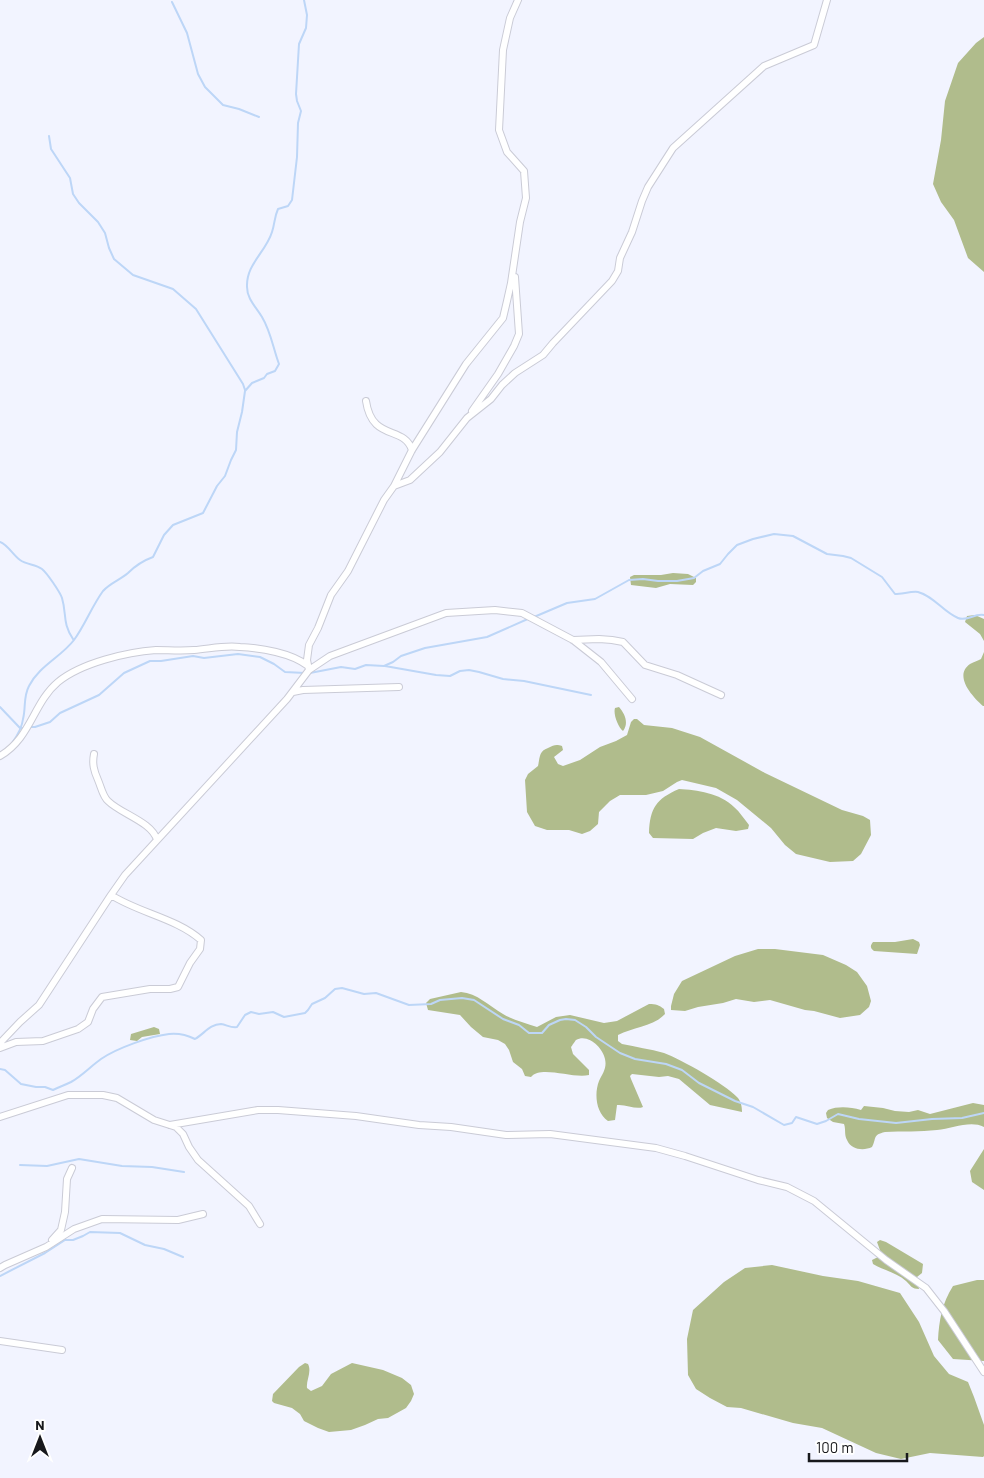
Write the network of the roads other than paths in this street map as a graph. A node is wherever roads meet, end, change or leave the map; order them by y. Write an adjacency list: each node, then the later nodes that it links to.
1 (518, 0): 3 (street)
2 (827, 0): 5 (street)
3 (514, 260): 5 (street); 6 (street)
4 (366, 401): 6 (street)
5 (467, 418): 7 (street)
6 (412, 450): 7 (street)
7 (394, 486): 9 (street)
8 (573, 640): 9 (street); 12 (street); 13 (street)
9 (309, 668): 11 (street); 15 (street)
10 (399, 686): 11 (street)
11 (293, 692): 16 (street)
12 (721, 695)
13 (632, 699)
14 (94, 754): 16 (street)
15 (0, 756)
16 (157, 840): 17 (street)
17 (111, 895): 18 (street); 19 (street)
18 (0, 1044)
19 (0, 1048)
20 (0, 1117): 21 (street)
21 (170, 1125): 24 (street); 29 (street)
22 (72, 1168): 25 (street)
23 (203, 1214): 25 (street)
24 (260, 1224)
25 (46, 1246): 26 (street)
26 (0, 1268)
27 (0, 1341): 28 (street)
28 (62, 1350)
29 (984, 1372)

